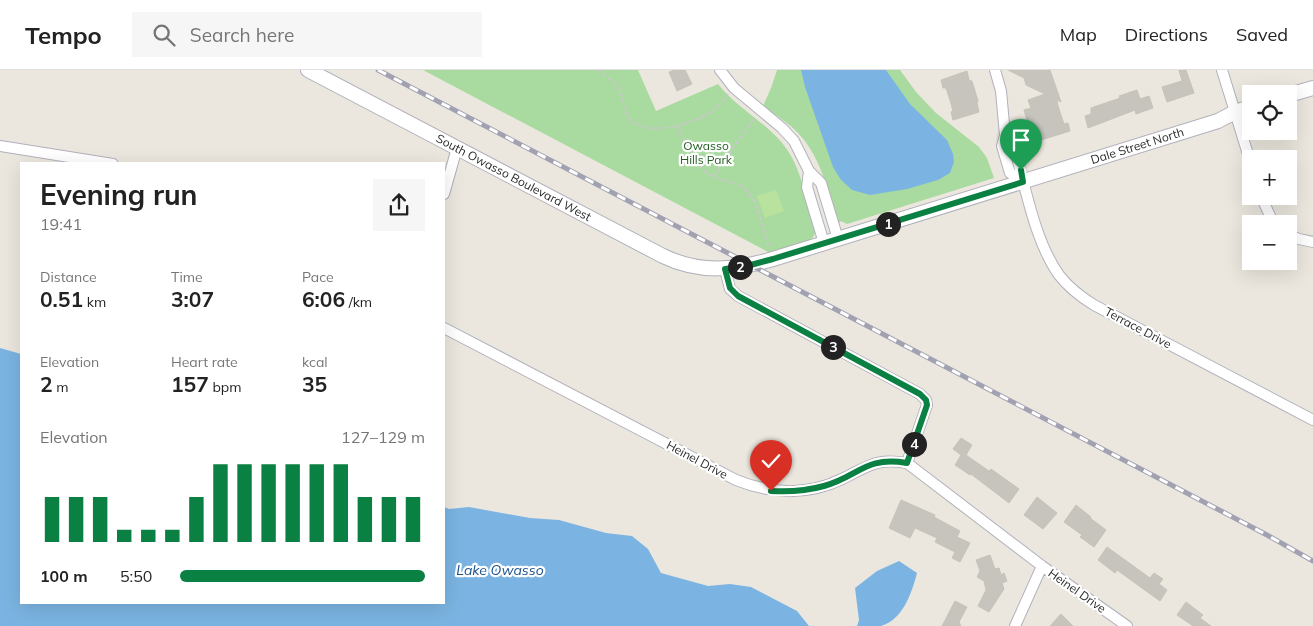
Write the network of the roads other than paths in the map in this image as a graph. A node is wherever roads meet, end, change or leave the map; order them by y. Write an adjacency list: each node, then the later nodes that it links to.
1 (308, 70): 10 (street, South Owasso Boulevard West)
2 (720, 70): 13 (street)
3 (995, 70): 14 (street)
4 (1222, 70): 8 (street)
5 (1313, 88): 6 (street)
6 (1297, 93)
7 (1242, 110): 8 (street, Dale Street North)
8 (1235, 112): 11 (street); 14 (street, Dale Street North)
9 (0, 146): 12 (street)
10 (457, 148): 15 (street); 20 (street, South Owasso Boulevard West)
11 (1247, 150)
12 (100, 162)
13 (809, 171): 16 (street); 19 (street)
14 (1023, 182): 16 (street, Dale Street North); 22 (street, Terrace Drive)
15 (445, 190)
16 (838, 239): 19 (street, South Owasso Boulevard West)
17 (1297, 239): 18 (street)
18 (1313, 242)
19 (824, 243): 20 (street, South Owasso Boulevard West)
20 (725, 269): 23 (street)
21 (445, 329): 23 (street, Heinel Drive)
22 (1313, 420)
23 (907, 463): 24 (street, Heinel Drive)
24 (1042, 566): 25 (street); 26 (street, Heinel Drive)
25 (1015, 626)
26 (1127, 626)

